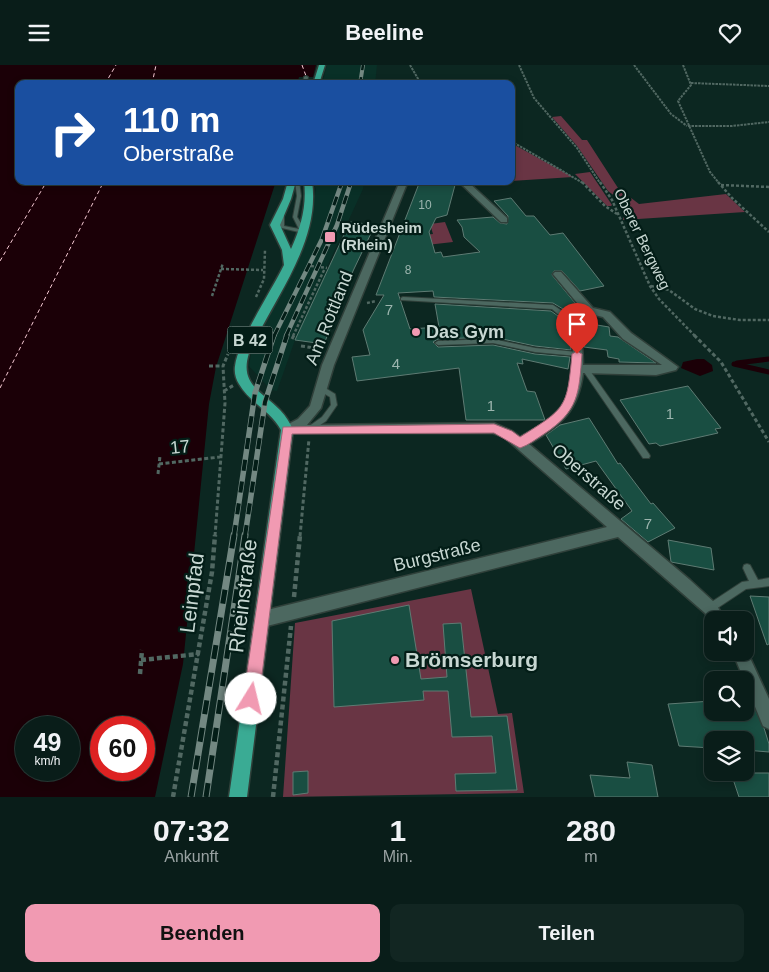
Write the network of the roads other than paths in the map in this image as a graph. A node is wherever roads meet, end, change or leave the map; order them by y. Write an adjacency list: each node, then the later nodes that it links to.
1 (322, 65): 4 (main road)
2 (306, 77): 3 (lane)
3 (306, 80)
4 (317, 80)
5 (291, 185): 10 (main road)
6 (297, 185): 12 (lane)
7 (309, 185): 12 (main road, B 42)
8 (402, 185): 21 (street, Am Rottland)
9 (466, 185): 11 (street)
10 (285, 202): 12 (lane); 13 (main road)
11 (504, 220)
12 (303, 231): 13 (main road, B 42)
13 (288, 265): 23 (main road, B 42)
14 (558, 274): 16 (street)
15 (403, 299): 17 (lane)
16 (590, 311): 17 (street); 20 (street)
17 (576, 315): 19 (street)
18 (438, 343): 19 (lane)
19 (577, 354): 20 (street)
20 (582, 369): 24 (street); 25 (lane)
21 (320, 388): 22 (lane); 23 (street, Am Rottland)
22 (310, 429): 23 (street, Oberstraße); 24 (street, Oberstraße)
23 (287, 430): 32 (main road, Rheinstraße)
24 (520, 443): 26 (street, Oberstraße)
25 (646, 456)
26 (620, 530): 30 (street, Oberstraße); 32 (street, Burgstraße)
27 (747, 568): 29 (lane)
28 (769, 582): 29 (lane)
29 (755, 583): 31 (lane)
30 (711, 611)
31 (717, 611)
32 (263, 619): 35 (main road, Rheinstraße)
33 (744, 661): 34 (street)
34 (769, 720)
35 (238, 797)

